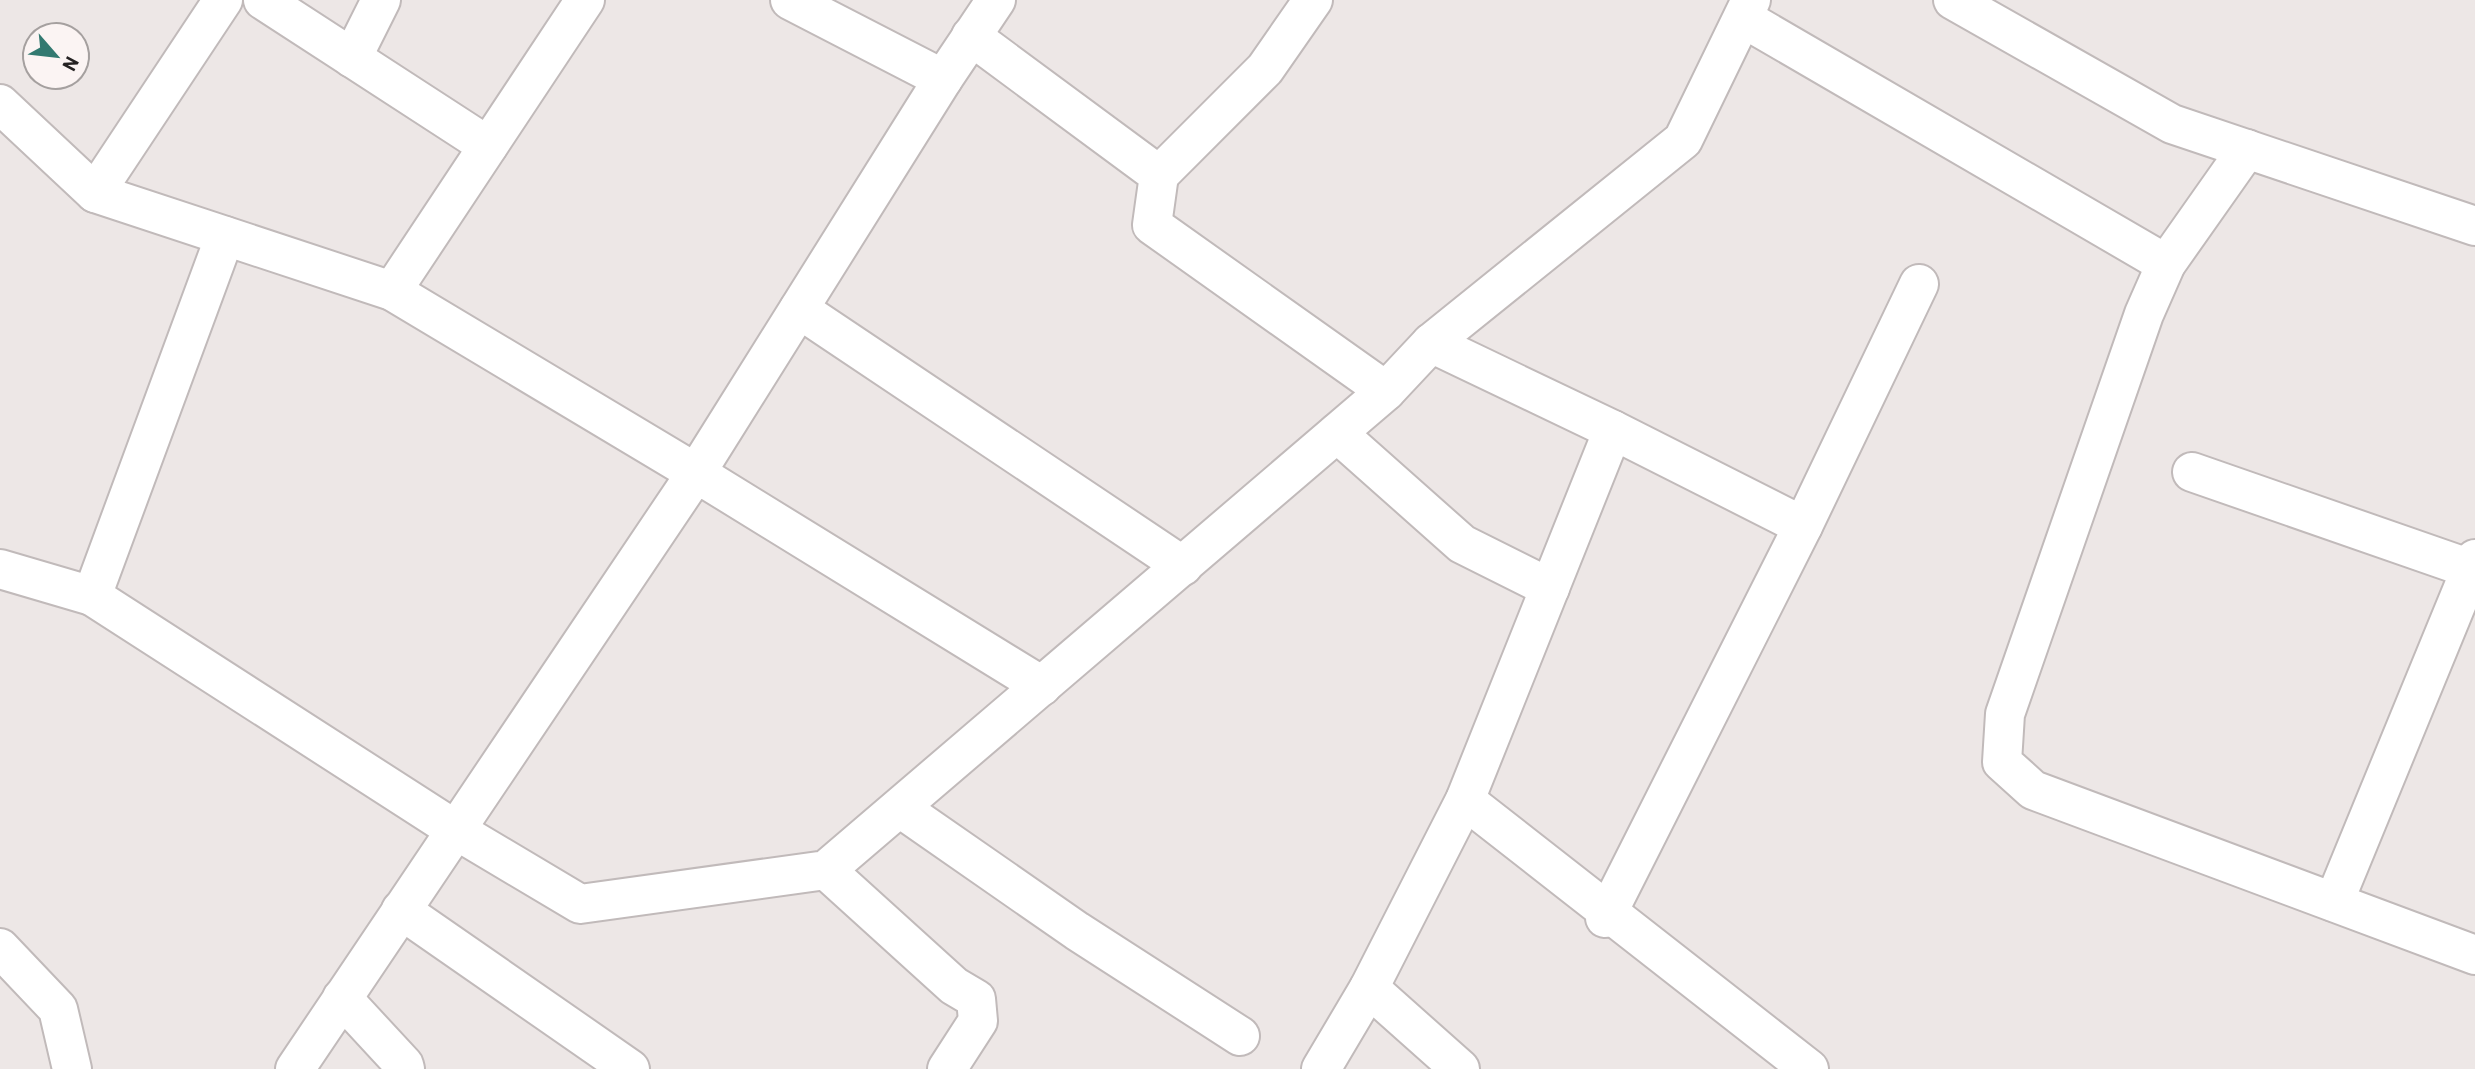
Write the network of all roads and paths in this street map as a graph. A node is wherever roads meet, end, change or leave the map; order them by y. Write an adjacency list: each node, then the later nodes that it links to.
1 (223, 0): 17 (street)
2 (262, 0): 11 (street)
3 (381, 0): 11 (street)
4 (585, 0): 14 (street)
5 (790, 0): 12 (street)
6 (996, 0): 10 (street)
7 (1313, 0): 16 (street)
8 (1953, 0): 15 (street)
9 (1747, 9): 20 (street); 24 (street)
10 (971, 36): 12 (street); 16 (street)
11 (352, 58): 14 (street)
12 (943, 79): 23 (street)
13 (0, 103): 17 (street)
14 (488, 146): 22 (street)
15 (2247, 149): 18 (street); 20 (street)
16 (1159, 174): 25 (street)
17 (95, 193): 19 (street)
18 (2475, 226)
19 (225, 236): 22 (street); 35 (street)
20 (2166, 264): 41 (street)
21 (1919, 285): 30 (street)
22 (392, 291): 28 (street)
23 (799, 309): 28 (street); 32 (street)
24 (1431, 343): 25 (street); 26 (street)
25 (1385, 391): 27 (street)
26 (1613, 430): 30 (street); 34 (street)
27 (1337, 433): 32 (street); 34 (street)
28 (696, 472): 36 (street); 39 (street)
29 (2192, 472): 31 (street)
30 (1803, 526): 43 (street)
31 (2473, 564): 41 (street)
32 (1183, 566): 36 (street)
33 (0, 569): 35 (street)
34 (1550, 588): 37 (street)
35 (92, 596): 39 (street)
36 (1042, 686): 38 (street)
37 (1465, 800): 43 (street); 46 (street)
38 (900, 808): 40 (street); 48 (street)
39 (454, 829): 40 (street); 42 (street)
40 (826, 870): 53 (street)
41 (2334, 902): 45 (street)
42 (401, 910): 47 (street); 52 (street)
43 (1607, 915): 56 (street)
44 (0, 948): 49 (street)
45 (2475, 955)
46 (1369, 988): 54 (street); 55 (street)
47 (342, 998): 50 (street); 51 (street)
48 (1240, 1036)
49 (72, 1069)
50 (295, 1069)
51 (405, 1069)
52 (630, 1069)
53 (947, 1069)
54 (1321, 1069)
55 (1460, 1069)
56 (1809, 1069)

